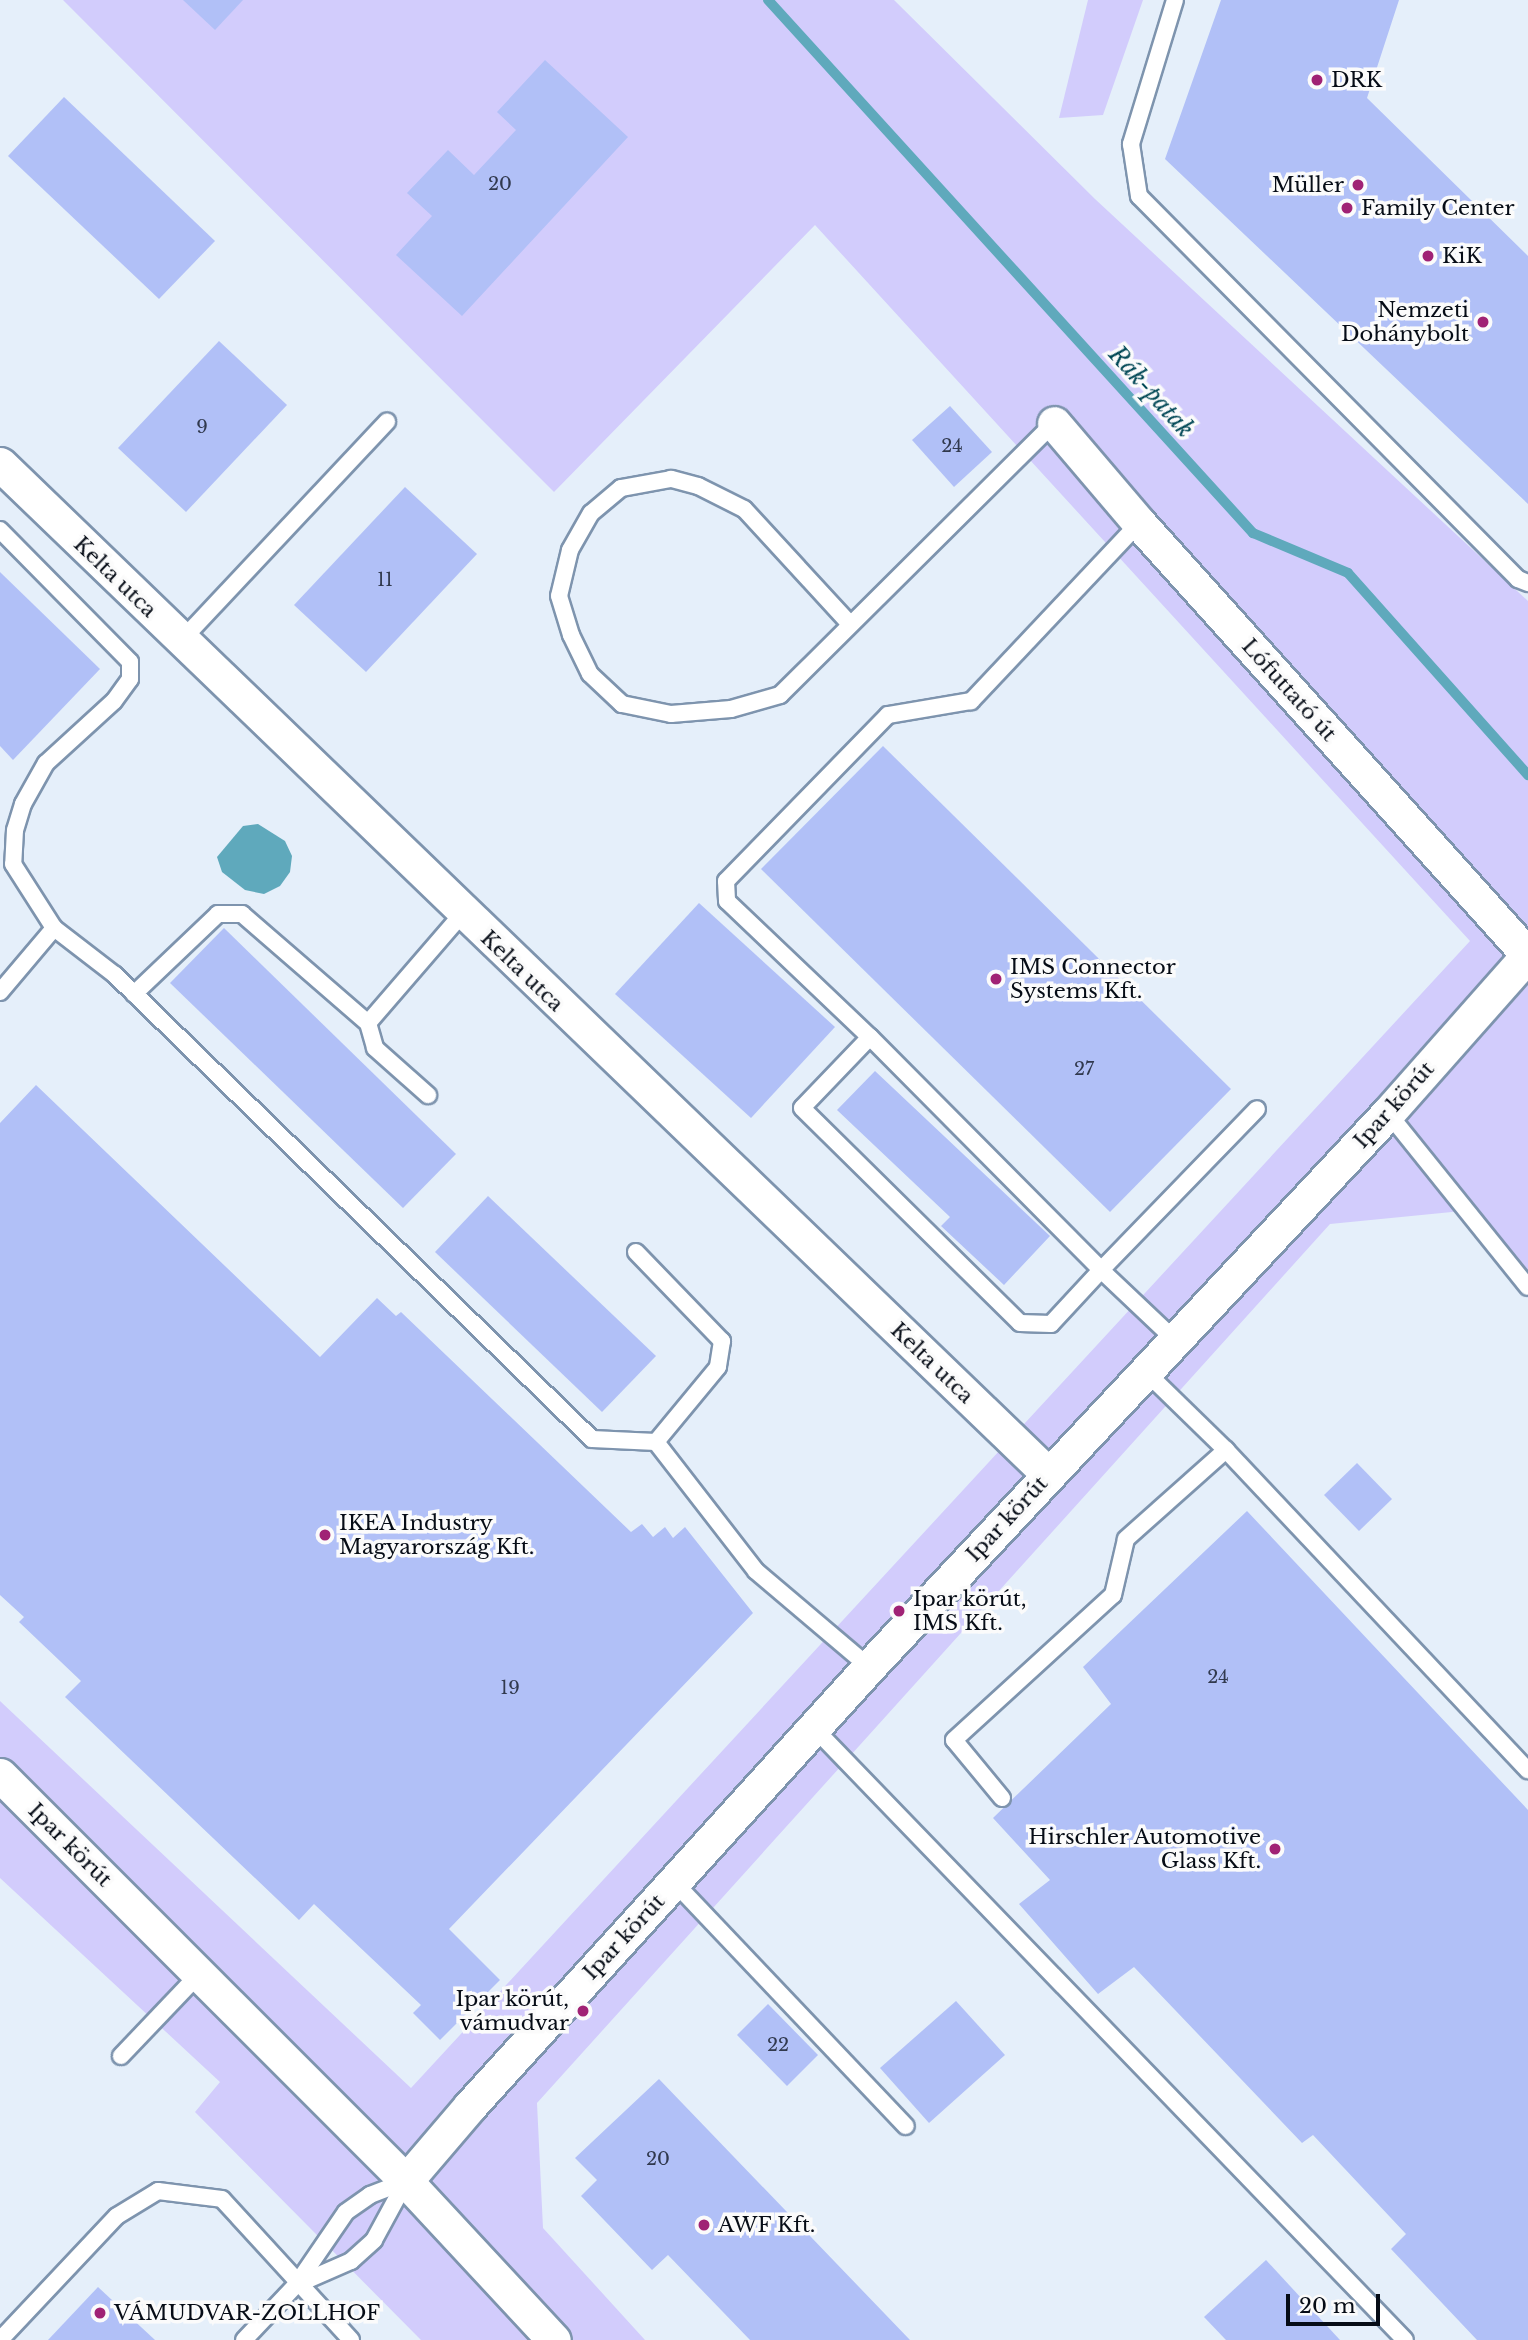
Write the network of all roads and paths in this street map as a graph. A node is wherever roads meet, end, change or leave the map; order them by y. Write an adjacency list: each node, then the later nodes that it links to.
1 (1175, 0): 7 (lane)
2 (387, 422): 9 (lane)
3 (1054, 423): 5 (street, Lófuttató út); 8 (lane)
4 (0, 464): 9 (street, Kelta utca)
5 (1139, 523): 12 (street, Lófuttató út); 16 (lane)
6 (0, 530): 11 (lane)
7 (1528, 583)
8 (849, 623): 8 (lane)
9 (181, 641): 10 (street, Kelta utca)
10 (462, 914): 15 (lane); 27 (street, Kelta utca)
11 (54, 928): 13 (lane); 14 (lane)
12 (1528, 955): 19 (street, Ipar körút)
13 (0, 992)
14 (134, 994): 15 (lane); 25 (lane)
15 (368, 1023): 17 (lane)
16 (870, 1037): 21 (lane); 21 (lane)
17 (428, 1095)
18 (1257, 1109): 21 (lane)
19 (1388, 1113): 22 (lane); 23 (street, Ipar körút)
20 (636, 1252): 25 (lane)
21 (1101, 1270): 23 (lane)
22 (1528, 1287)
23 (1174, 1339): 24 (street, Ipar körút)
24 (1145, 1371): 26 (lane); 27 (street, Ipar körút)
25 (656, 1442): 28 (lane)
26 (1226, 1450): 30 (lane); 32 (lane)
27 (1048, 1474): 28 (street, Ipar körút)
28 (869, 1667): 29 (street, Ipar körút)
29 (815, 1729): 33 (street, Ipar körút); 43 (lane)
30 (1528, 1770)
31 (0, 1775): 34 (street, Ipar körút)
32 (1002, 1798)
33 (675, 1884): 36 (lane); 37 (street, Ipar körút)
34 (199, 1974): 35 (lane); 37 (street, Ipar körút)
35 (121, 2056)
36 (906, 2126)
37 (407, 2181): 38 (lane); 38 (lane); 42 (street, Ipar körút)
38 (296, 2285): 39 (lane); 40 (lane); 41 (lane)
39 (0, 2340)
40 (244, 2340)
41 (351, 2340)
42 (554, 2340)
43 (1405, 2340)

